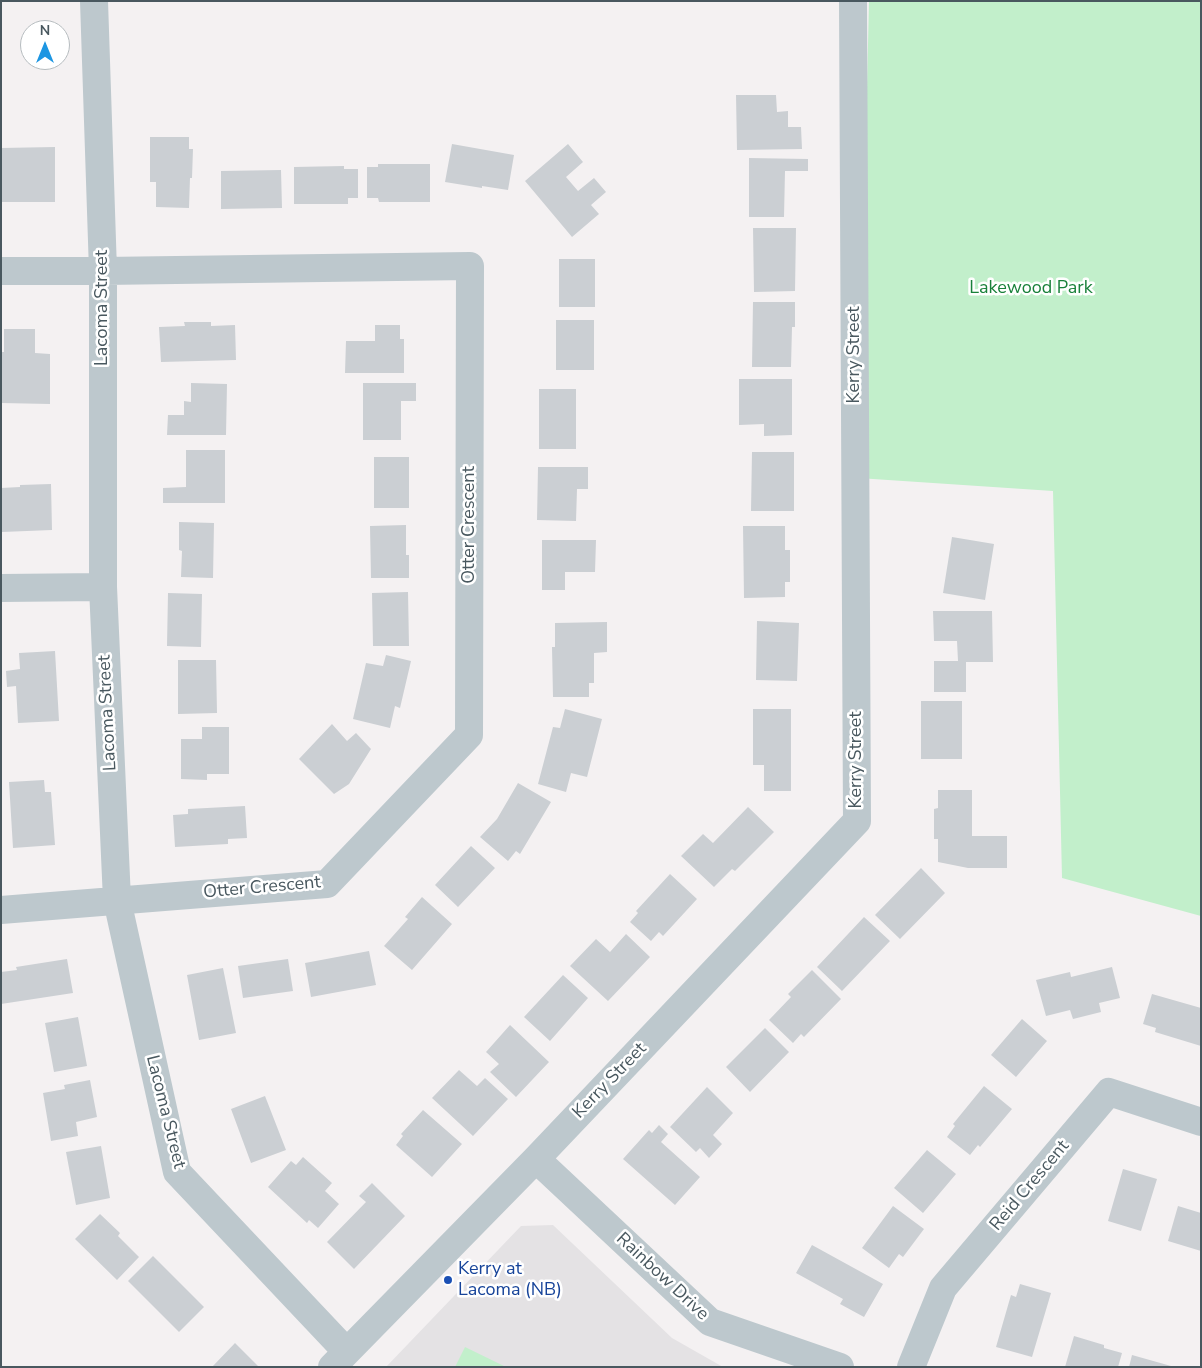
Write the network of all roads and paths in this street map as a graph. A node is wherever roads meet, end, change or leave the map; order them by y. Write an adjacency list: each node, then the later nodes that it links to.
1 (94, 1): 4 (street, Lacoma Street)
2 (853, 1): 10 (street, Kerry Street)
3 (1, 271): 4 (street)
4 (103, 271): 5 (street, Lacoma Street); 7 (street, Otter Crescent)
5 (103, 587): 6 (street); 7 (street, Lacoma Street)
6 (1, 588)
7 (117, 900): 8 (street); 11 (street, Lacoma Street)
8 (1, 910)
9 (1201, 1122): 13 (street, Reid Crescent)
10 (536, 1159): 11 (street, Kerry Street); 12 (street, Rainbow Drive)
11 (339, 1359)
12 (840, 1367)
13 (911, 1367)

